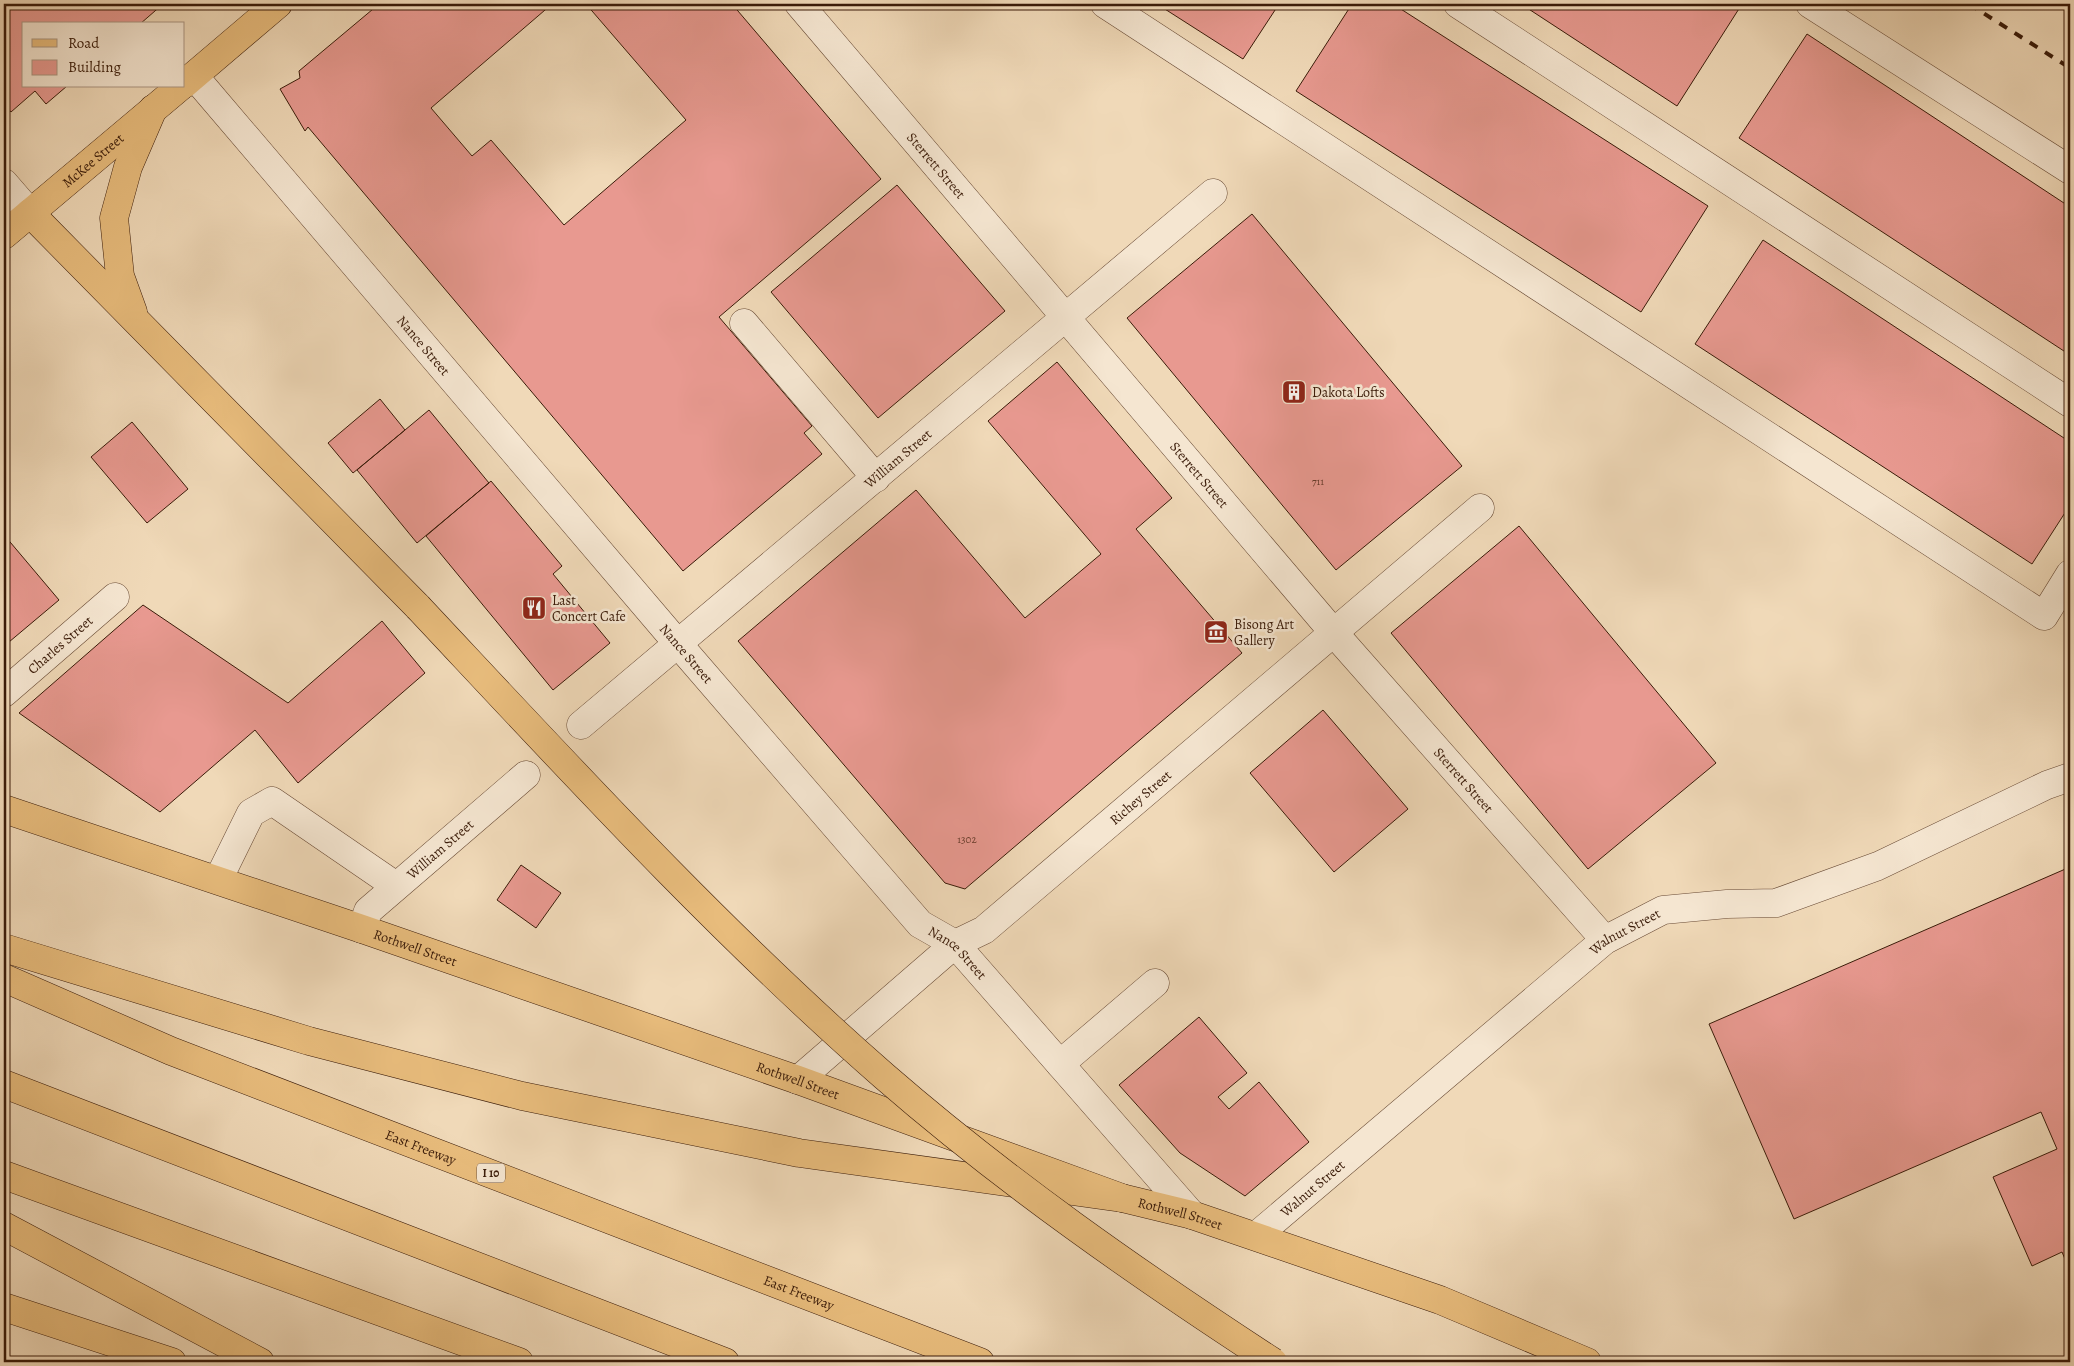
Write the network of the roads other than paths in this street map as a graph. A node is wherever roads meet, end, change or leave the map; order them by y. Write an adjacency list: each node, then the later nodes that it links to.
1 (278, 4): 6 (main road, McKee Street)
2 (799, 4): 14 (street, Sterrett Street)
3 (1105, 4): 20 (street)
4 (1458, 4): 17 (street)
5 (1810, 4): 9 (street)
6 (186, 82): 23 (street, Nance Street)
7 (179, 88): 8 (main road, McKee Street)
8 (153, 109): 12 (main road, McKee Street); 15 (main road)
9 (2070, 170)
10 (4, 182): 12 (street)
11 (1213, 193): 14 (street, William Street)
12 (30, 213): 13 (main road, McKee Street); 15 (main road)
13 (4, 235)
14 (1065, 318): 18 (street, William Street); 22 (street, Sterrett Street)
15 (136, 320): 51 (main road, bridge)
16 (744, 323): 18 (street)
17 (2070, 403)
18 (876, 478): 23 (street, William Street)
19 (1480, 508): 22 (street, Richey Street)
20 (2070, 574)
21 (115, 597): 24 (street, Charles Street)
22 (1334, 633): 32 (street, Sterrett Street); 33 (street, Richey Street)
23 (679, 645): 25 (street, William Street); 33 (street, Nance Street)
24 (4, 693)
25 (581, 725)
26 (526, 775): 30 (street, William Street)
27 (2070, 777): 32 (street, Walnut Street)
28 (4, 809): 29 (main road, Rothwell Street)
29 (218, 880): 30 (street); 31 (main road, Rothwell Street)
30 (396, 886): 31 (street, William Street)
31 (362, 929): 38 (main road, Rothwell Street)
32 (1605, 940): 44 (street, Walnut Street)
33 (955, 944): 37 (street, Nance Street); 38 (street, Richey Street)
34 (4, 948): 41 (main road)
35 (4, 978): 50 (main road, East Freeway / I 10)
36 (1155, 983): 37 (street)
37 (1060, 1064): 42 (street, Nance Street)
38 (798, 1080): 41 (main road, Rothwell Street)
39 (4, 1084): 49 (main road)
40 (4, 1175): 48 (main road)
41 (1122, 1198): 42 (main road, Rothwell Street)
42 (1192, 1215): 44 (main road, Rothwell Street)
43 (4, 1226): 47 (main road)
44 (1256, 1236): 52 (main road, Rothwell Street)
45 (4, 1307): 46 (main road)
46 (172, 1362)
47 (260, 1362)
48 (519, 1362)
49 (725, 1362)
50 (980, 1362)
51 (1274, 1362)
52 (1586, 1362)

